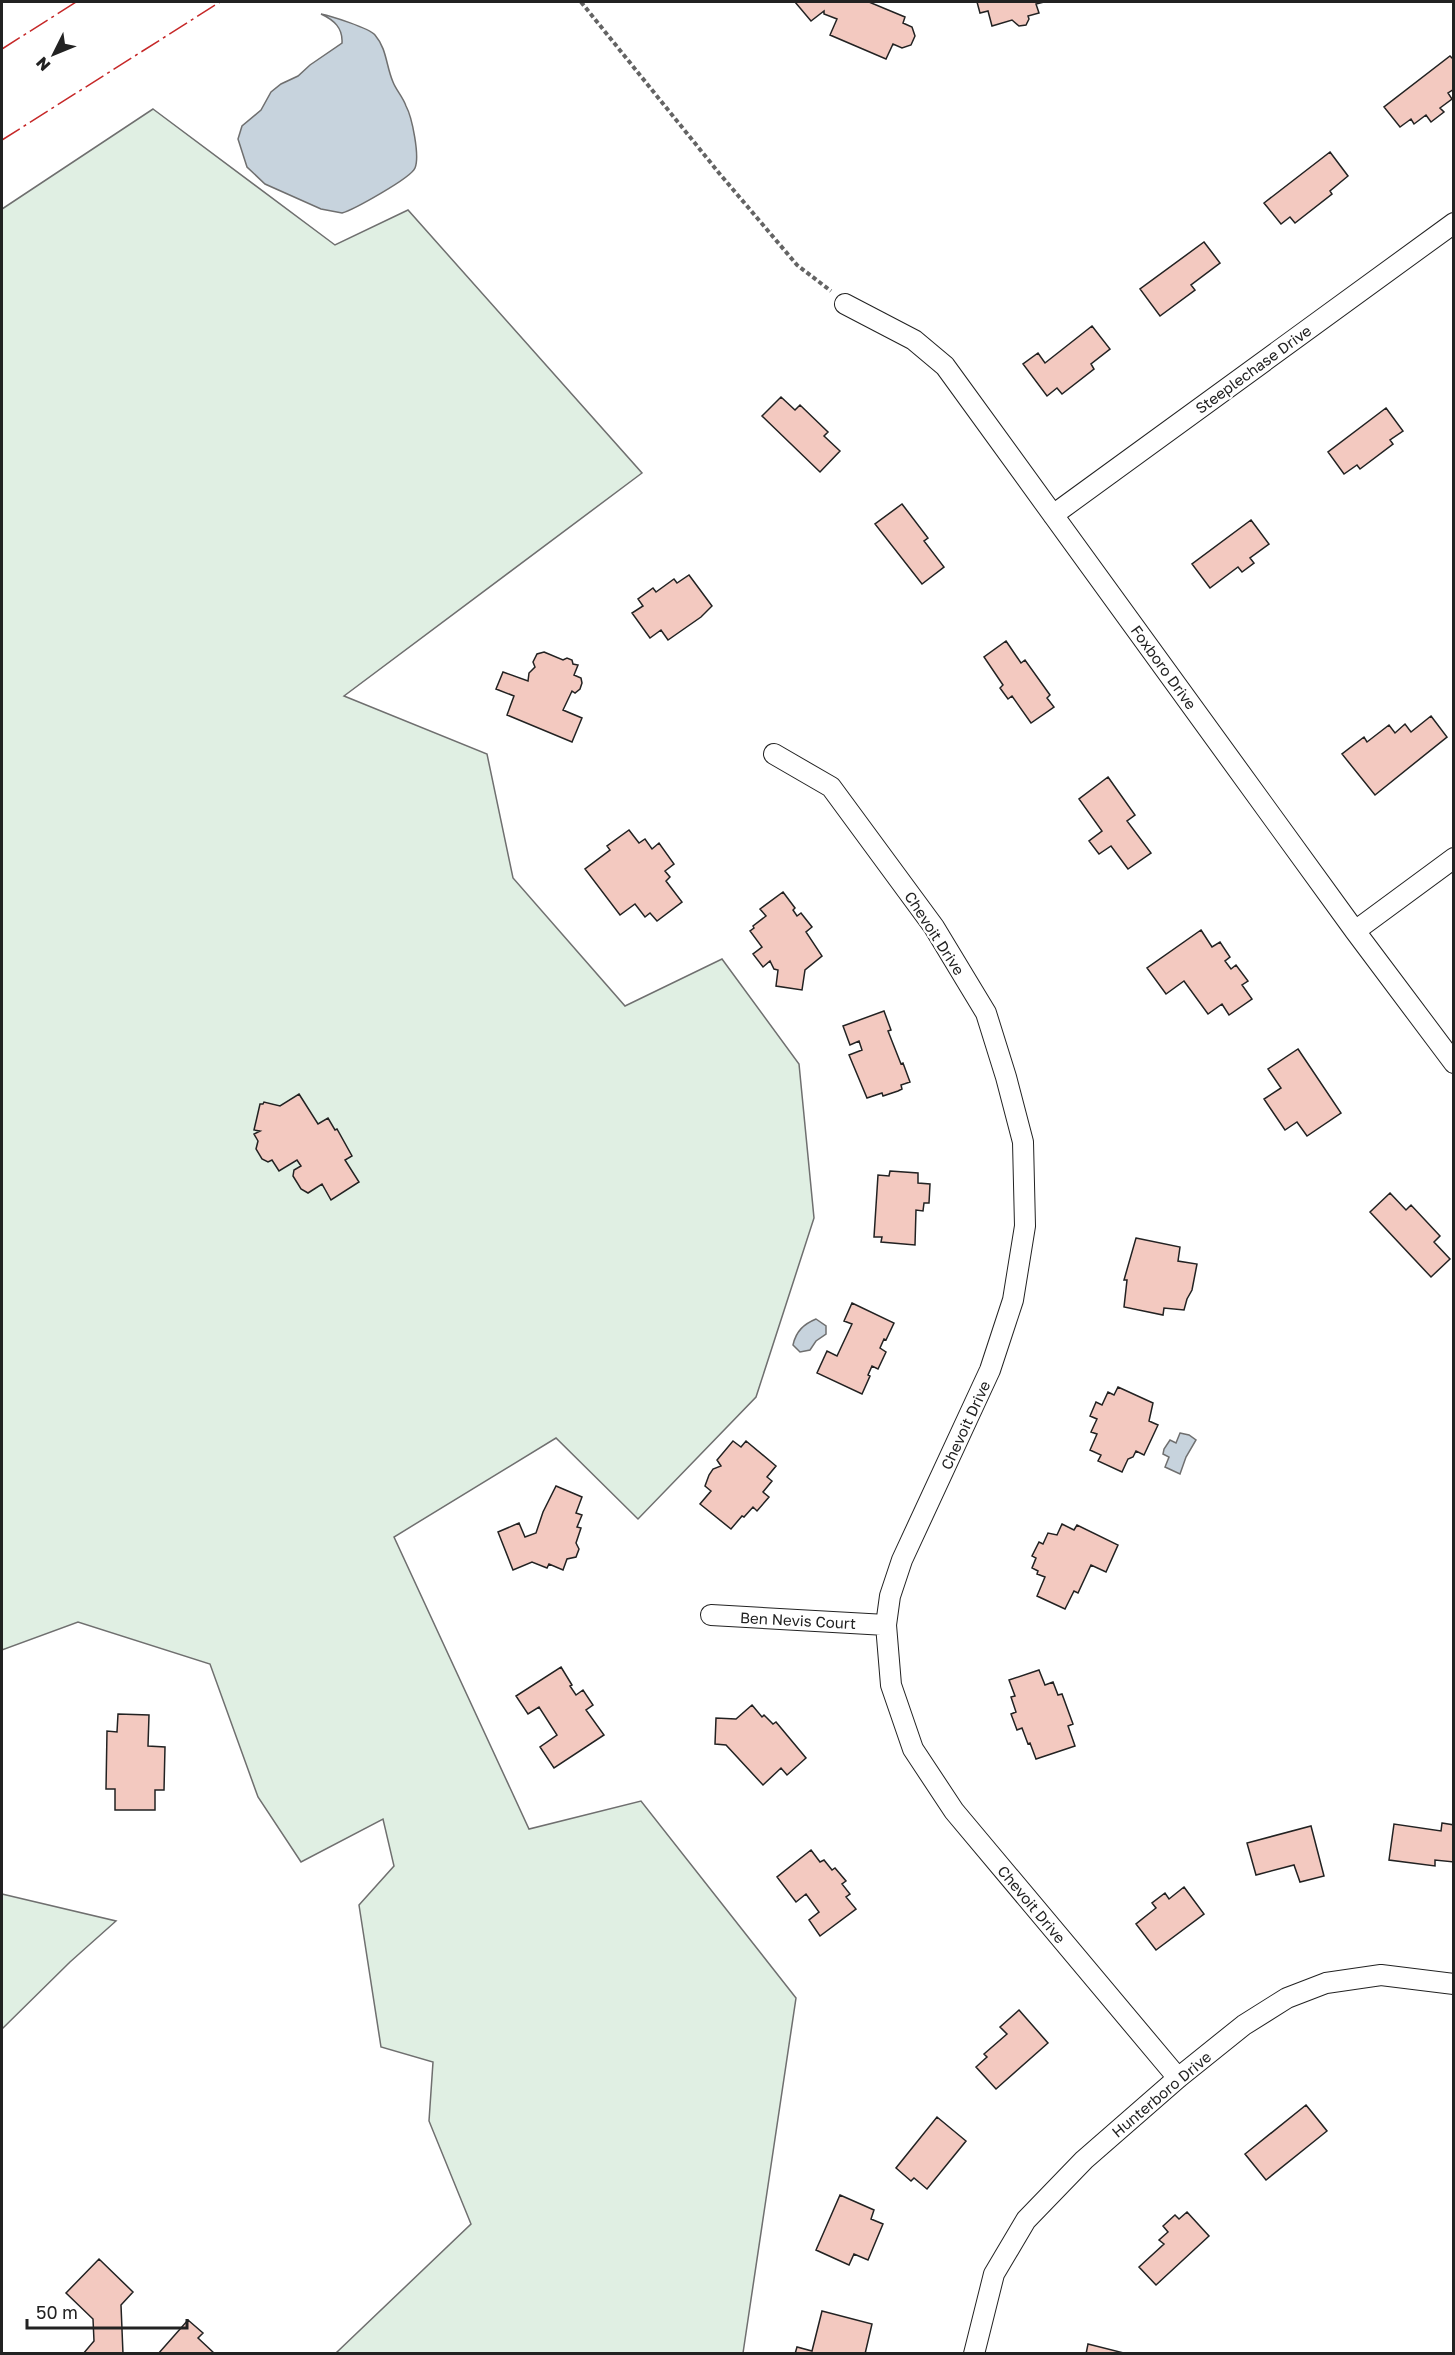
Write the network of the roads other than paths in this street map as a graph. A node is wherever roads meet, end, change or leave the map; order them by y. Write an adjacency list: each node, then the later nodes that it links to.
1 (1454, 224): 3 (street, Steeplechase Drive)
2 (845, 304): 3 (street, Foxboro Drive)
3 (1053, 514): 6 (street, Foxboro Drive)
4 (774, 754): 9 (street, Chevoit Drive)
5 (1454, 858): 6 (street)
6 (1355, 931): 7 (street, Foxboro Drive)
7 (1454, 1063)
8 (711, 1615): 9 (street, Ben Nevis Court)
9 (886, 1625): 11 (street, Chevoit Drive)
10 (1454, 1984): 11 (street, Hunterboro Drive)
11 (1178, 2078): 12 (street, Hunterboro Drive)
12 (974, 2354)

